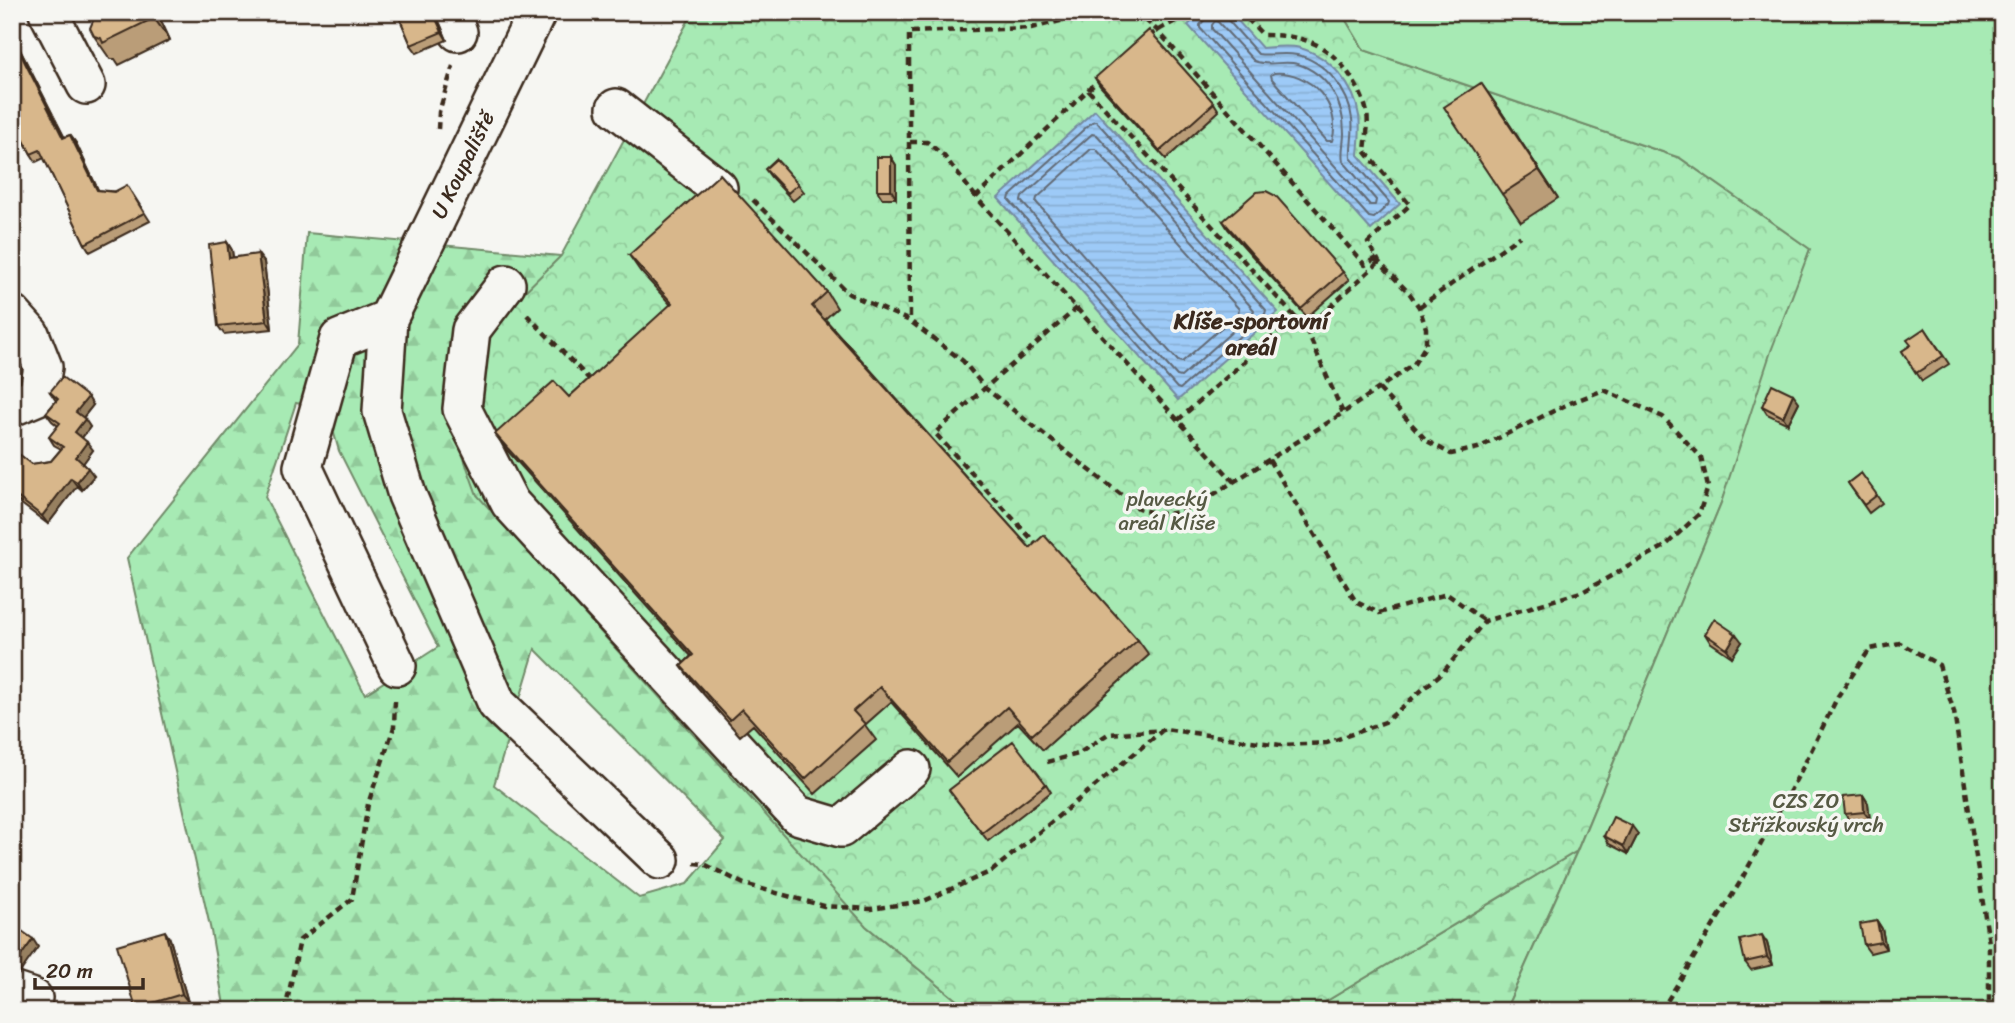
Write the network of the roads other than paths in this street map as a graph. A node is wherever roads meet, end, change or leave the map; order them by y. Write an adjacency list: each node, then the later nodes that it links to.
1 (48, 12): 3 (street)
2 (537, 12): 8 (street, U Koupaliště)
3 (86, 85)
4 (616, 108): 5 (street)
5 (718, 188)
6 (504, 287): 11 (street)
7 (12, 314): 9 (street)
8 (388, 318): 10 (street); 12 (street)
9 (12, 407)
10 (397, 666)
11 (911, 769)
12 (660, 860)

